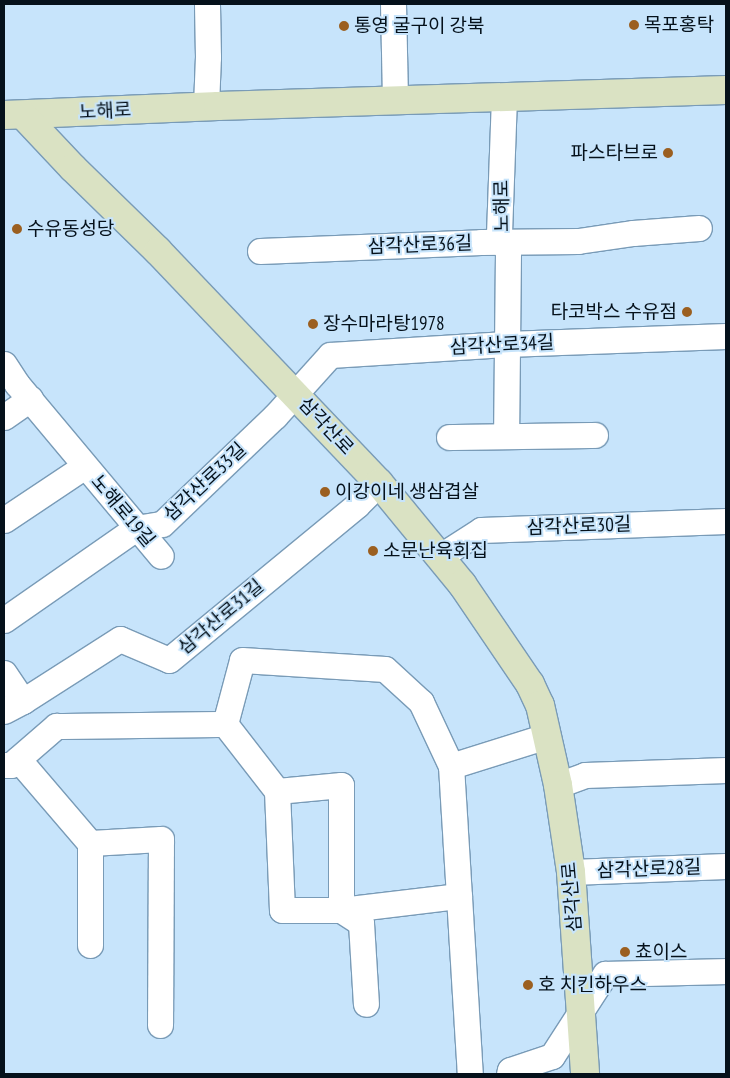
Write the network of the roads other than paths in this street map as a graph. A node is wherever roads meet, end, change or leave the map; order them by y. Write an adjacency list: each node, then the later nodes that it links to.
1 (207, 4): 6 (street)
2 (393, 4): 5 (street)
3 (726, 90): 4 (street, 노해로)
4 (504, 97): 5 (street, 노해로); 9 (street, 노해로)
5 (395, 100): 6 (street, 노해로)
6 (206, 106): 7 (street, 노해로)
7 (13, 115): 14 (street, 삼각산로)
8 (699, 228): 9 (street, 삼각산로36길)
9 (502, 242): 10 (street, 삼각산로36길); 12 (street, 노해로)
10 (260, 251)
11 (726, 336): 12 (street, 삼각산로34길)
12 (506, 344): 14 (street, 삼각산로34길); 18 (street, 노해로)
13 (4, 364): 15 (street, 노해로19길)
14 (294, 392): 21 (street, 삼각산로); 24 (street, 삼각산로33길)
15 (30, 398): 16 (street); 20 (street, 노해로19길)
16 (4, 416)
17 (595, 435): 18 (street)
18 (506, 436): 19 (street)
19 (449, 437)
20 (85, 466): 22 (street, 노해로19길); 24 (street, 노해로19길)
21 (379, 483): 26 (street, 삼각산로); 29 (street, 삼각산로31길)
22 (4, 520)
23 (726, 521): 26 (street, 삼각산로30길)
24 (136, 528): 25 (street, 노해로19길); 27 (street, 삼각산로33길)
25 (161, 556)
26 (439, 557): 31 (street, 삼각산로)
27 (4, 620)
28 (4, 673): 29 (street, 삼각산로31길)
29 (14, 706)
30 (225, 724): 32 (street); 33 (street); 36 (street)
31 (547, 736): 33 (street); 35 (street, 삼각산로)
32 (11, 762): 37 (street)
33 (450, 766): 40 (street)
34 (726, 770): 35 (street)
35 (558, 785): 39 (street, 삼각산로)
36 (277, 791): 41 (street); 41 (street)
37 (90, 843): 42 (street); 46 (street)
38 (726, 866): 39 (street, 삼각산로28길)
39 (571, 872): 45 (street, 삼각산로)
40 (459, 896): 41 (street); 47 (street)
41 (341, 910): 44 (street)
42 (90, 945)
43 (726, 972): 45 (street)
44 (366, 1004)
45 (581, 1010): 48 (street); 49 (street, 삼각산로)
46 (160, 1025)
47 (470, 1074)
48 (509, 1074)
49 (585, 1074)

